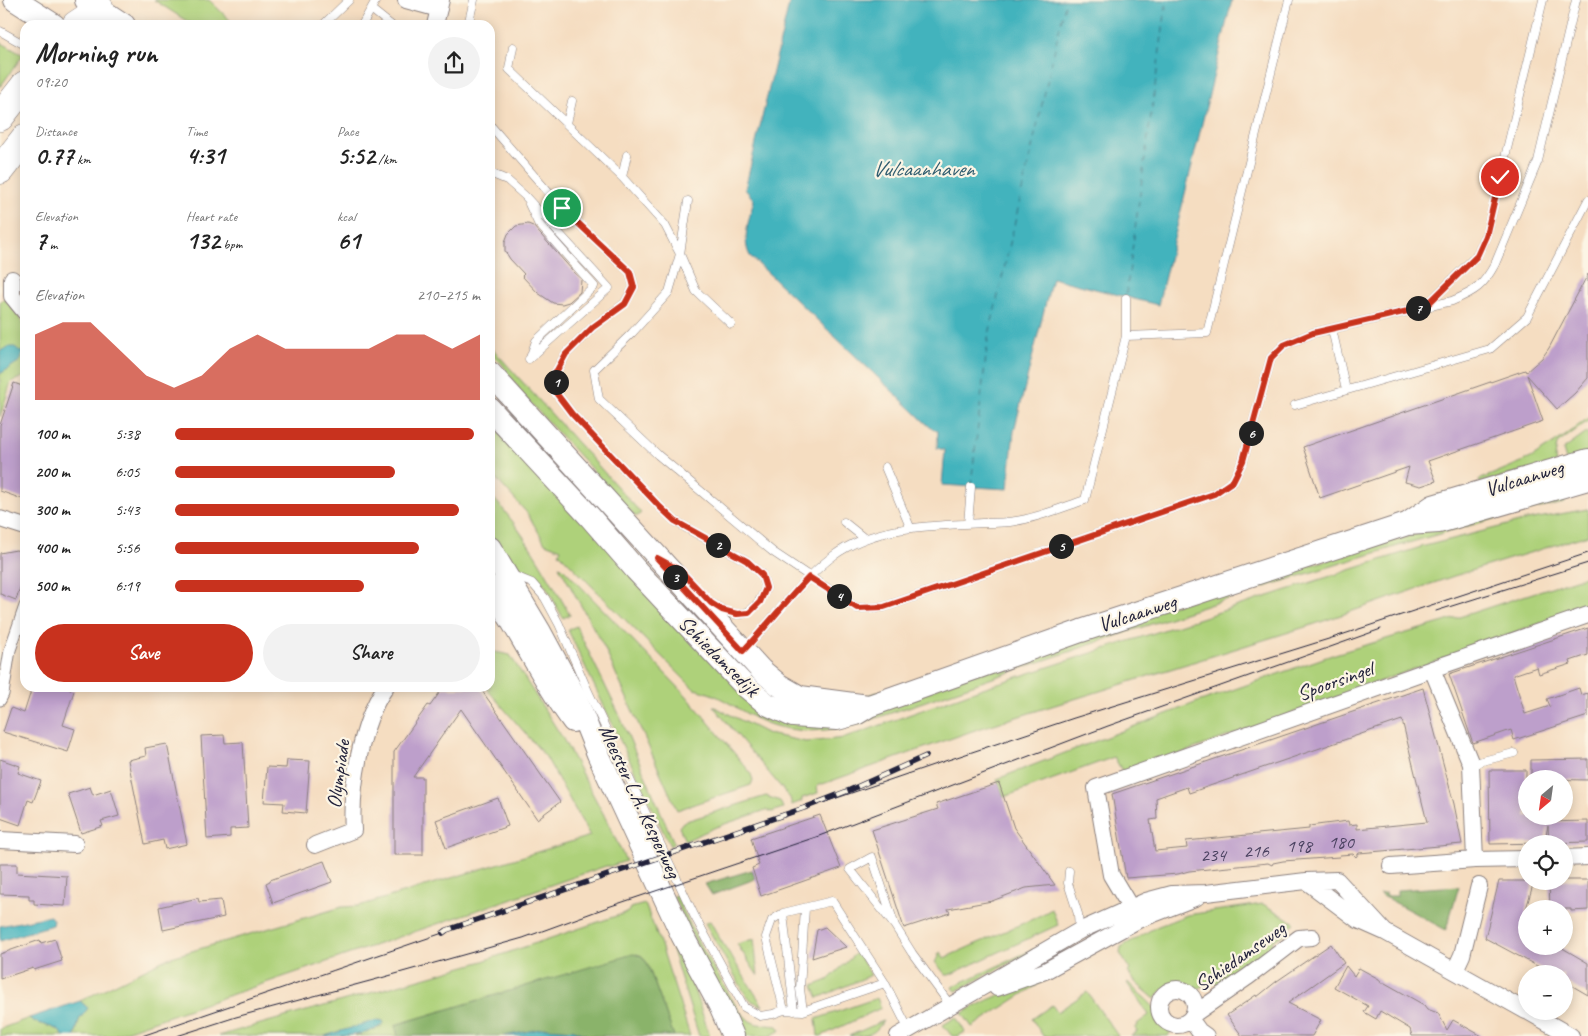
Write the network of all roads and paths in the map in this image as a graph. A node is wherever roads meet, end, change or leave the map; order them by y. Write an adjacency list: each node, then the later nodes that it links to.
1 (15, 0): 12 (main road)
2 (349, 0): 15 (lane)
3 (376, 0): 9 (lane)
4 (406, 0): 11 (street)
5 (474, 0): 18 (lane)
6 (1289, 0): 42 (lane)
7 (1543, 0): 39 (lane)
8 (1576, 0): 39 (lane)
9 (371, 9): 16 (lane); 17 (lane)
10 (94, 11): 13 (highway); 14 (main road)
11 (438, 11)
12 (46, 20)
13 (82, 20)
14 (113, 20)
15 (328, 20)
16 (365, 20)
17 (385, 20)
18 (469, 20)
19 (0, 31): 20 (lane)
20 (20, 42)
21 (513, 47): 25 (lane)
22 (20, 91): 24 (highway)
23 (572, 101): 25 (lane)
24 (0, 117)
25 (566, 123): 31 (lane)
26 (495, 131): 62 (lane)
27 (20, 144): 29 (highway)
28 (627, 155): 31 (lane)
29 (0, 170)
30 (495, 175): 32 (lane)
31 (622, 177): 35 (lane)
32 (525, 196): 32 (lane)
33 (1588, 200): 44 (lane)
34 (688, 201): 35 (lane)
35 (680, 254): 40 (lane); 59 (lane)
36 (12, 279): 38 (street)
37 (1126, 298): 42 (lane)
38 (20, 306)
39 (1425, 307): 41 (lane)
40 (731, 324)
41 (1332, 329): 44 (lane); 59 (lane)
42 (1126, 336): 53 (lane)
43 (495, 379): 58 (main road, Schiedamsedijk)
44 (1346, 390): 45 (lane)
45 (1295, 405)
46 (495, 414): 65 (main road, Schiedamsedijk)
47 (1588, 460): 54 (main road, Vulcaanweg)
48 (885, 467): 56 (lane)
49 (1588, 478): 54 (main road, Vulcaanweg)
50 (971, 487): 53 (lane)
51 (0, 519): 55 (street)
52 (844, 522): 57 (lane)
53 (968, 524): 56 (lane)
54 (1407, 524): 69 (main road, Vulcaanweg)
55 (20, 525)
56 (910, 527): 57 (lane)
57 (864, 538): 59 (lane)
58 (657, 558): 61 (lane); 65 (main road, Schiedamsedijk)
59 (809, 577): 65 (lane)
60 (497, 591): 87 (main road, Meester L.A. Kesperweg); 94 (lane, Meester L.A. Kesperweg)
61 (705, 596)
62 (711, 603)
63 (1588, 615): 66 (street, Spoorsingel)
64 (20, 621): 68 (street)
65 (735, 659): 69 (main road, Schiedamsedijk)
66 (1432, 669): 71 (street); 84 (street, Spoorsingel)
67 (383, 692): 74 (street, Olympiade)
68 (0, 700)
69 (870, 706)
70 (1514, 753): 71 (lane)
71 (1471, 764): 78 (street)
72 (0, 840): 73 (street)
73 (75, 844)
74 (314, 845)
75 (1588, 857): 76 (street)
76 (1573, 858)
77 (1518, 859): 78 (street)
78 (1475, 860): 79 (street)
79 (1391, 866)
80 (1069, 871): 86 (lane)
81 (1479, 886): 90 (street)
82 (805, 908): 83 (lane); 91 (lane); 96 (lane)
83 (783, 913): 94 (lane); 95 (lane)
84 (1134, 914): 86 (street); 89 (street); 90 (street, Schiedamseweg)
85 (896, 926): 85 (lane); 92 (lane)
86 (1079, 932): 89 (street); 92 (street)
87 (682, 935): 99 (main road, Meester L.A. Kesperweg); 100 (main road, Meester L.A. Kesperweg)
88 (1312, 936): 101 (street, Schiedamseweg)
89 (1080, 951): 92 (street)
90 (1455, 970): 93 (street, Schiedamseweg)
91 (885, 983): 96 (lane, Meester L.A. Kesperweg); 98 (lane)
92 (956, 1004): 98 (street)
93 (1518, 1006)
94 (784, 1010): 95 (lane, Meester L.A. Kesperweg)
95 (794, 1011): 96 (lane, Meester L.A. Kesperweg)
96 (803, 1011)
97 (1543, 1020): 102 (street, Schiedamseweg)
98 (904, 1033)
99 (717, 1036)
100 (734, 1036)
101 (1206, 1036)
102 (1571, 1036)

